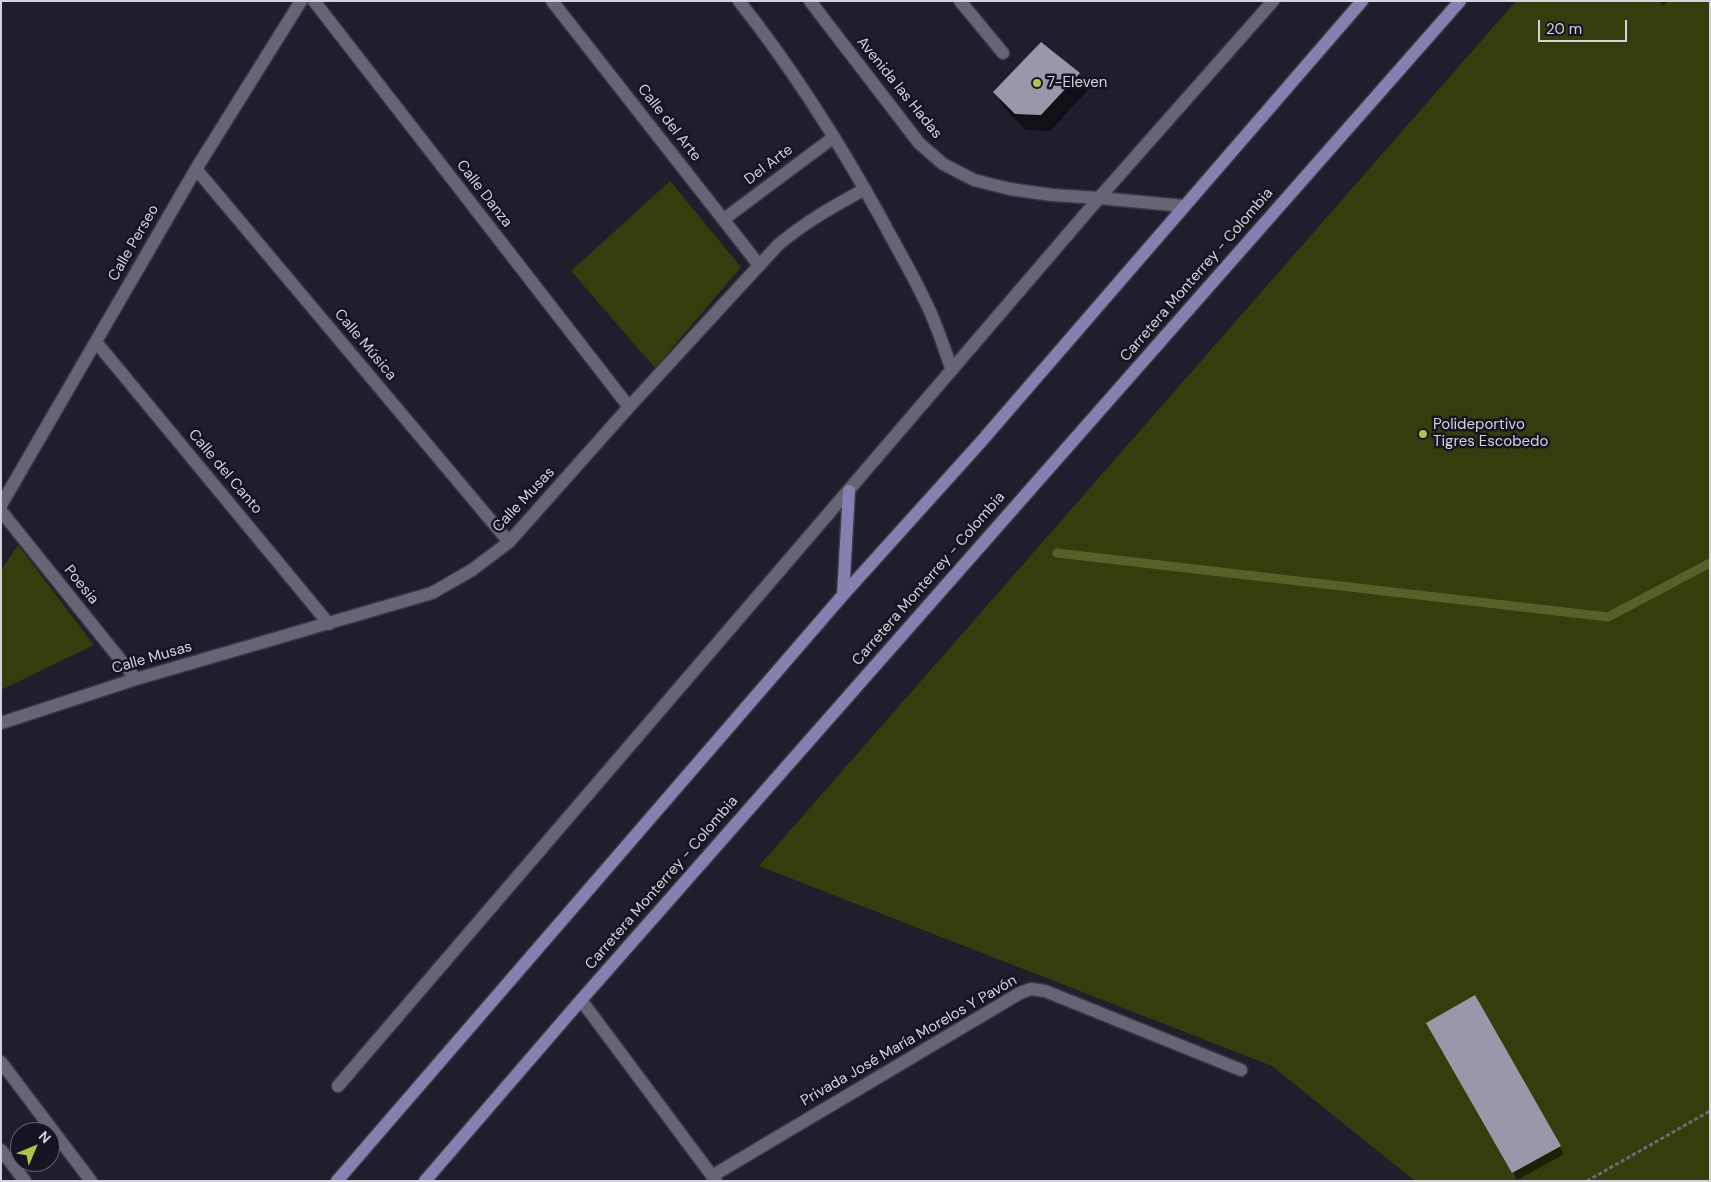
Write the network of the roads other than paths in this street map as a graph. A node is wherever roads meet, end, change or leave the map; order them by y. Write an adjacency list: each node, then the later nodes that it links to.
1 (301, 1): 12 (street, Calle Perseo)
2 (314, 1): 20 (street, Calle Danza)
3 (552, 1): 16 (street, Calle del Arte)
4 (739, 1): 11 (street)
5 (810, 1): 14 (street, Avenida las Hadas)
6 (960, 1): 10 (street)
7 (1273, 1): 14 (street)
8 (1362, 1): 15 (main road)
9 (1460, 1): 29 (main road, Carretera Monterrey - Colombia)
10 (1003, 53)
11 (834, 137): 13 (street); 16 (street, Del Arte)
12 (196, 169): 18 (street, Calle Perseo); 24 (street, Calle Música)
13 (865, 189): 17 (street, Calle Musas); 19 (street)
14 (1099, 198): 15 (street, Avenida las Hadas); 19 (street)
15 (1184, 206): 25 (main road)
16 (724, 219): 17 (street, Calle del Arte)
17 (759, 265): 20 (street, Calle Musas)
18 (96, 342): 22 (street, Calle Perseo); 26 (street, Calle del Canto)
19 (952, 370): 21 (street)
20 (629, 407): 24 (street, Calle Musas)
21 (849, 491): 25 (main road); 32 (street)
22 (1, 505)
23 (1, 511): 27 (street, Poesia)
24 (509, 542): 26 (street, Calle Musas)
25 (843, 595): 37 (main road)
26 (329, 624): 27 (street, Calle Musas)
27 (136, 679): 28 (street, Calle Musas)
28 (1, 723)
29 (581, 1000): 34 (street); 38 (main road, Carretera Monterrey - Colombia)
30 (1, 1062): 36 (street)
31 (1241, 1070): 34 (street, Privada José María Morelos Y Pavón)
32 (338, 1086)
33 (1, 1150): 35 (street)
34 (714, 1178)
35 (24, 1181)
36 (91, 1181)
37 (337, 1181)
38 (425, 1181)

